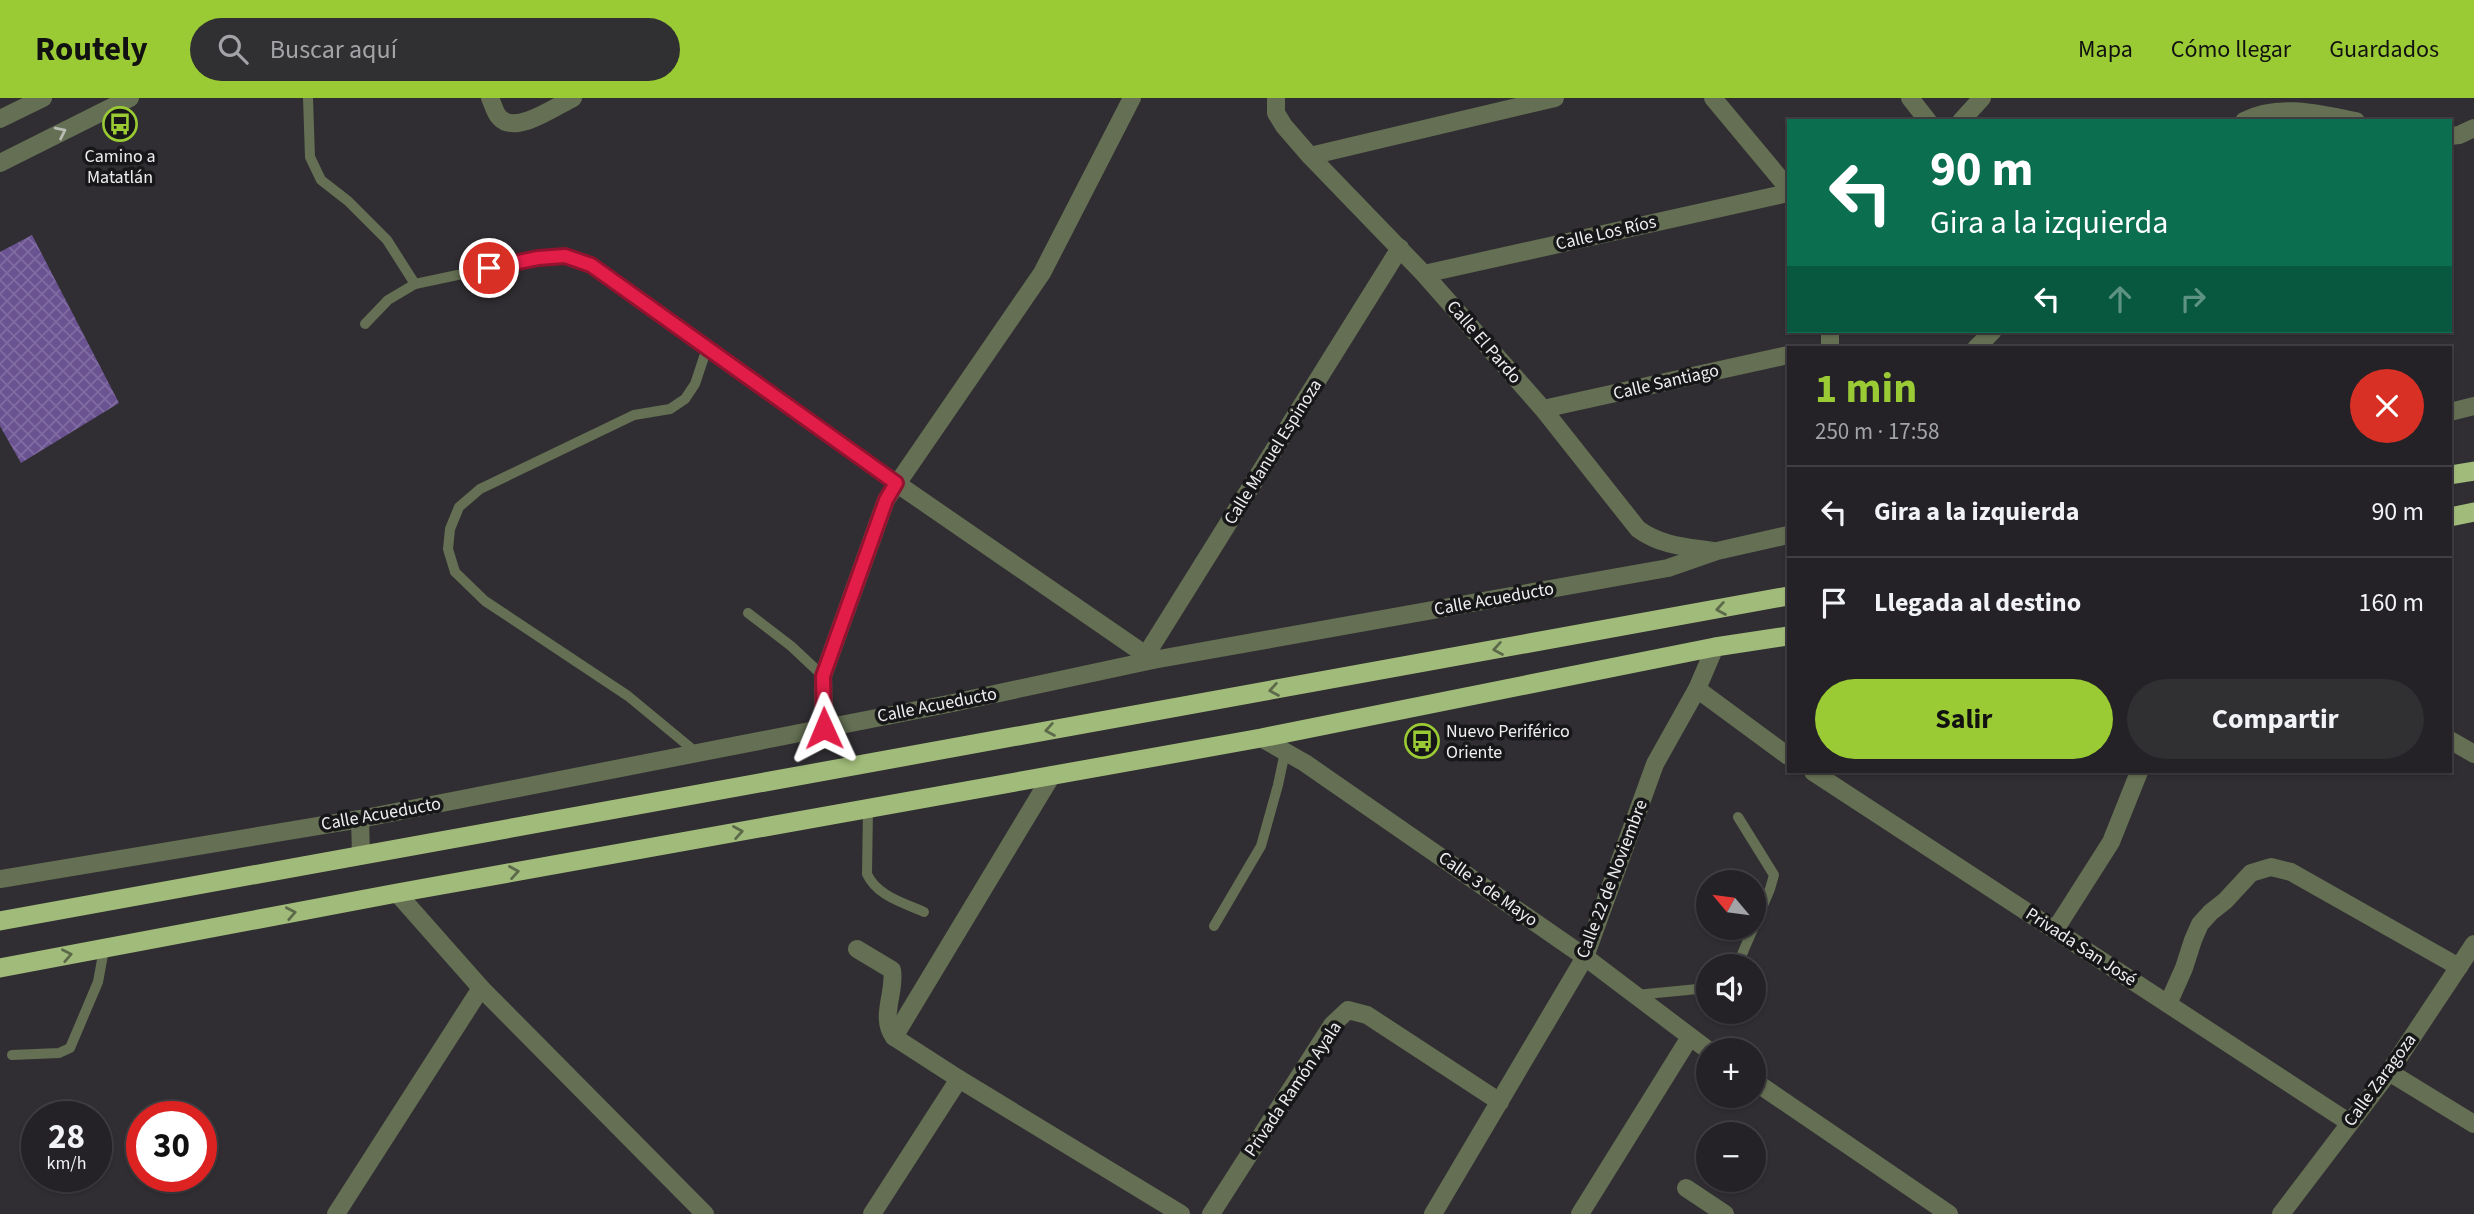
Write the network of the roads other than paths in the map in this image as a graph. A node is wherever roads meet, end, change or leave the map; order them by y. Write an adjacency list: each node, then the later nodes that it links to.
1 (43, 98): 13 (street)
2 (130, 98): 21 (street, one-way to 2)
3 (307, 98): 26 (lane)
4 (490, 98): 5 (street)
5 (573, 98)
6 (1132, 98): 37 (street)
7 (1276, 98): 20 (street, Calle El Pardo)
8 (1555, 98): 20 (street)
9 (1713, 98): 22 (street)
10 (1910, 98): 14 (street)
11 (1982, 98): 15 (street)
12 (2266, 105): 16 (street); 17 (street)
13 (0, 119)
14 (1926, 119)
15 (1963, 119)
16 (2247, 119)
17 (2345, 119)
18 (2474, 128): 19 (street)
19 (2452, 135)
20 (1310, 156): 24 (street, Calle El Pardo)
21 (0, 163)
22 (1787, 189)
23 (1787, 190): 25 (street, Calle Los Ríos)
24 (1400, 248): 25 (street, Calle El Pardo); 46 (street, Calle Manuel Espinoza)
25 (1424, 274): 33 (street, Calle El Pardo)
26 (415, 284): 27 (lane); 30 (lane)
27 (365, 324)
28 (1991, 333): 29 (street)
29 (1978, 346)
30 (707, 348): 37 (lane); 53 (lane)
31 (1787, 355): 33 (street, Calle Santiago)
32 (2474, 406): 34 (street)
33 (1543, 410): 41 (street, Calle El Pardo)
34 (2452, 412)
35 (2474, 471): 36 (highway)
36 (2452, 475)
37 (896, 483): 46 (street); 47 (street)
38 (2474, 512): 39 (highway)
39 (2452, 517)
40 (1787, 535): 41 (street, Calle Acueducto)
41 (1717, 551): 46 (street, Calle Acueducto)
42 (1787, 596): 62 (highway, one-way to 62)
43 (748, 613): 47 (lane)
44 (1787, 636): 45 (highway)
45 (1715, 647): 48 (street, Calle 22 de Noviembre); 50 (highway)
46 (1149, 658): 49 (street, Calle Acueducto)
47 (823, 676): 49 (street)
48 (1697, 689): 55 (street); 73 (street, Calle 22 de Noviembre)
49 (824, 728): 53 (street, Calle Acueducto)
50 (1261, 738): 52 (street, Calle 3 de Mayo); 58 (highway)
51 (2452, 741): 54 (street)
52 (1284, 751): 67 (lane); 73 (street, Calle 3 de Mayo)
53 (697, 753): 61 (street, Calle Acueducto)
54 (2474, 754)
55 (1787, 755)
56 (1815, 773): 68 (street, Privada San José)
57 (2139, 773): 68 (street)
58 (1052, 775): 59 (highway); 80 (street)
59 (868, 808): 64 (highway, one-way to 59); 65 (lane)
60 (1738, 817): 72 (lane)
61 (360, 819): 62 (street); 63 (street, Calle Acueducto)
62 (362, 855): 66 (highway)
63 (0, 879)
64 (397, 893): 69 (highway, one-way to 64); 76 (street)
65 (924, 912)
66 (0, 921)
67 (1214, 926)
68 (2055, 930): 79 (street, Privada San José)
69 (104, 948): 75 (highway, one-way to 69); 83 (lane)
70 (857, 949): 80 (street)
71 (2473, 950): 74 (street, Calle Zaragoza)
72 (1743, 954)
73 (1585, 957): 78 (street, Calle 3 de Mayo); 87 (street, Calle 22 de Noviembre)
74 (2459, 967): 79 (street); 84 (street, Calle Zaragoza)
75 (0, 968)
76 (481, 988): 91 (street); 92 (street)
77 (1696, 989): 78 (lane)
78 (1635, 995): 81 (street, Calle 3 de Mayo)
79 (2168, 1004): 88 (street, Privada San José)
80 (894, 1037): 85 (street)
81 (1689, 1037): 82 (street, Calle 3 de Mayo); 97 (street)
82 (1696, 1042)
83 (12, 1055)
84 (2389, 1072): 88 (street, Calle Zaragoza); 89 (street)
85 (959, 1079): 93 (street); 94 (street)
86 (1766, 1089): 99 (street)
87 (1500, 1102): 95 (street, Privada Ramón Ayala); 96 (street, Calle 22 de Noviembre)
88 (2350, 1123): 100 (street, Calle Zaragoza)
89 (2474, 1124)
90 (1686, 1188): 98 (street)
91 (336, 1214)
92 (705, 1214)
93 (872, 1214)
94 (1181, 1214)
95 (1211, 1214)
96 (1433, 1214)
97 (1580, 1214)
98 (1725, 1214)
99 (1949, 1214)
100 (2281, 1214)

